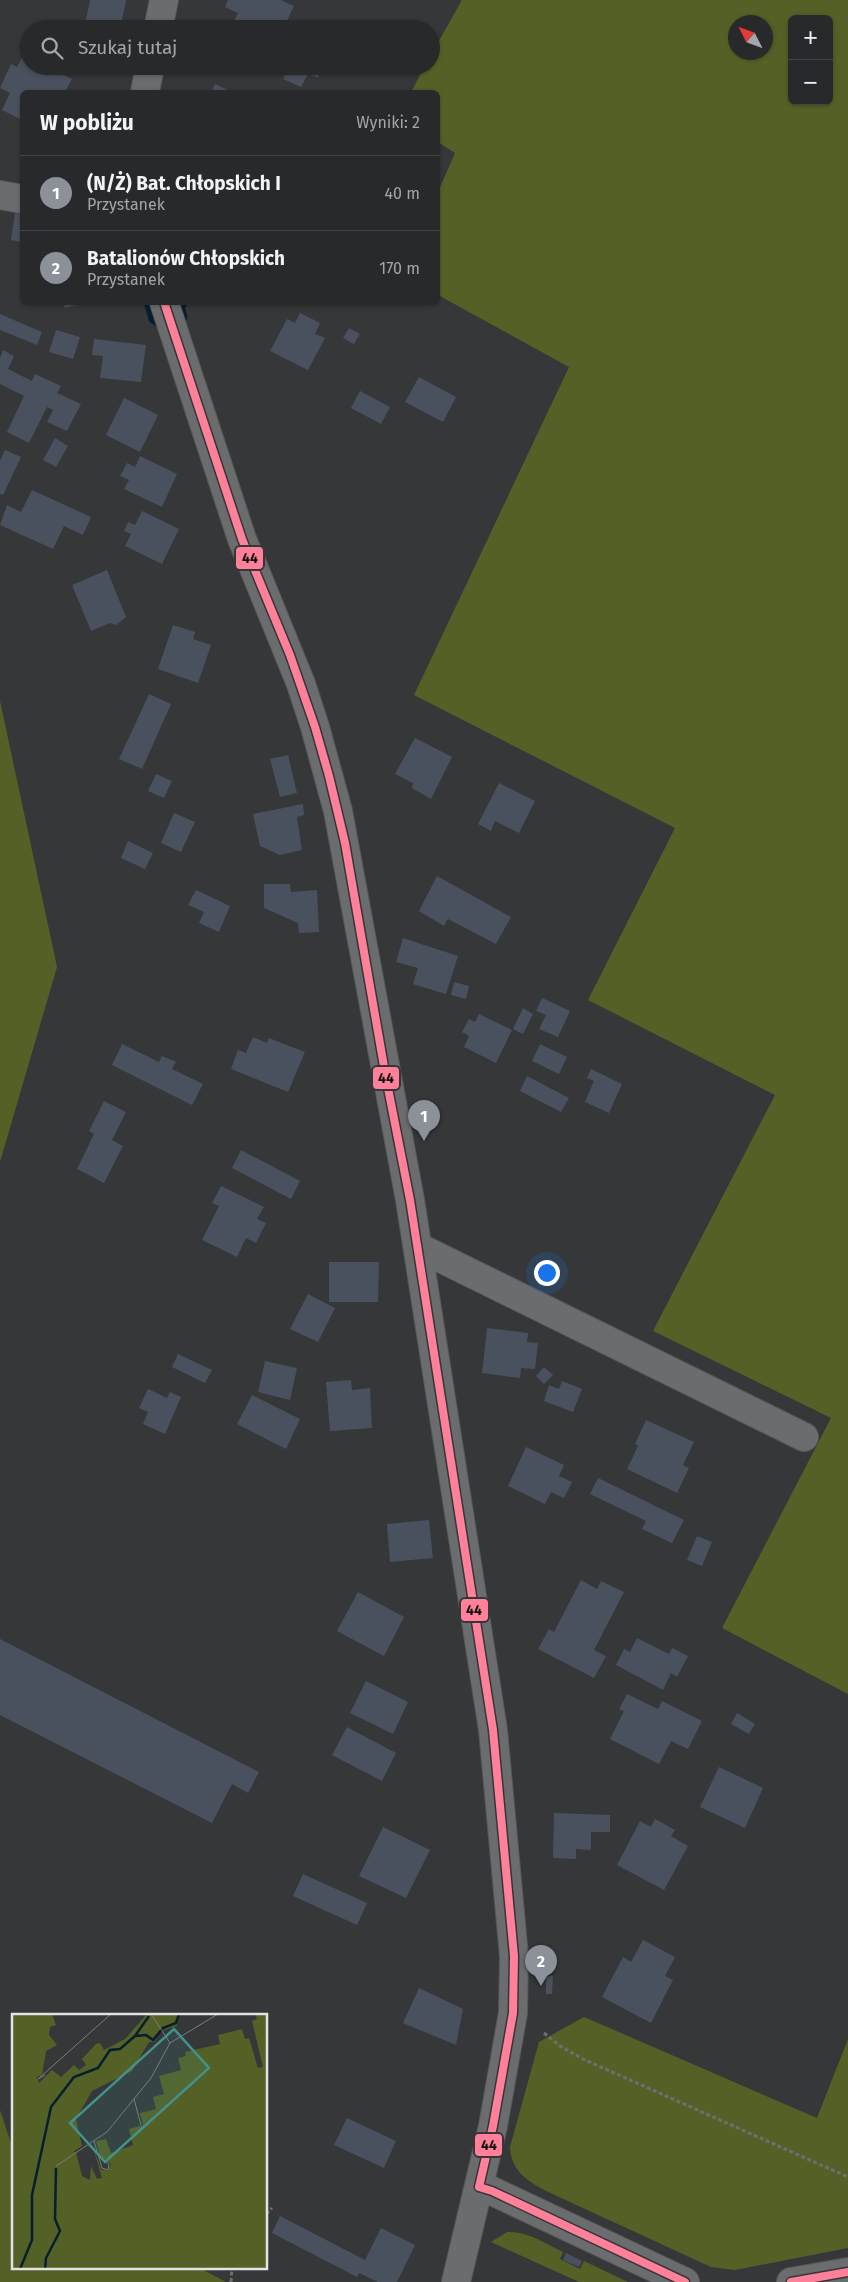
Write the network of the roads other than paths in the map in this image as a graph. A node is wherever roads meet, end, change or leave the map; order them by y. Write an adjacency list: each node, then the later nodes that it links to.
1 (164, 0): 2 (street)
2 (160, 20)
3 (148, 75): 4 (street)
4 (145, 90)
5 (0, 195): 6 (street)
6 (20, 199)
7 (165, 305): 8 (street)
8 (418, 1247): 9 (street); 10 (street)
9 (804, 1437)
10 (479, 2187): 12 (street); 13 (street)
11 (848, 2272): 14 (street)
12 (456, 2282)
13 (685, 2282)
14 (791, 2282)

